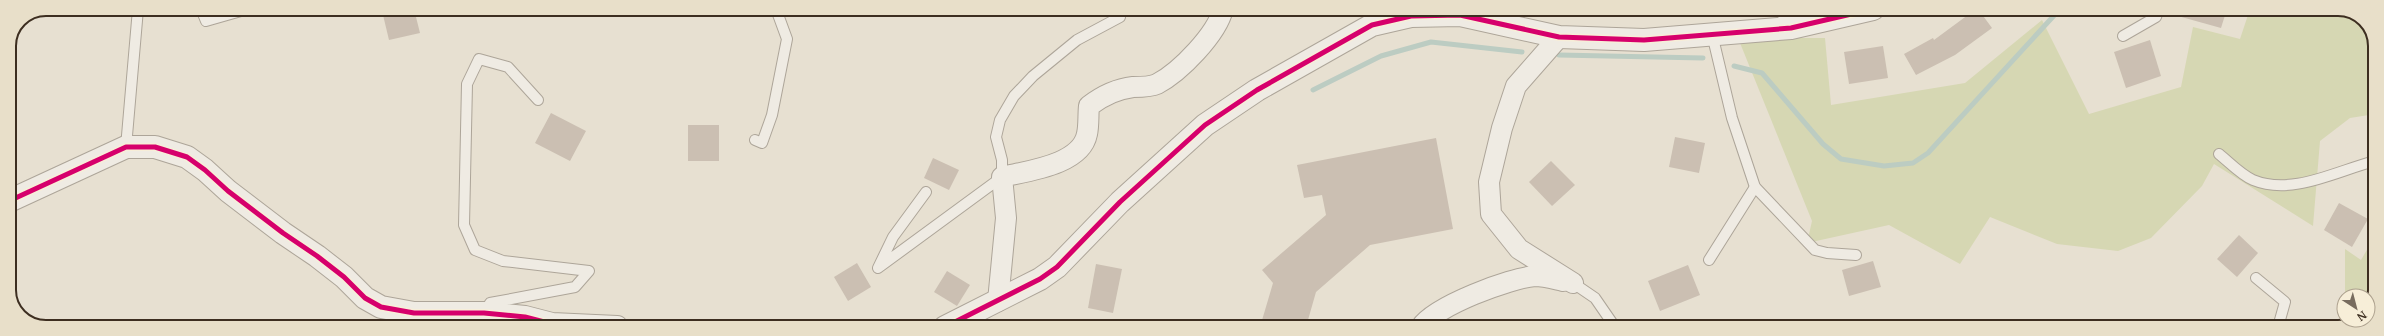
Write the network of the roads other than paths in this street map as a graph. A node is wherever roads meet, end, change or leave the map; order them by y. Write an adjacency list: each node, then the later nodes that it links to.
1 (137, 16): 16 (lane)
2 (204, 16): 3 (lane)
3 (224, 16)
4 (779, 16): 15 (lane)
5 (1220, 16): 19 (street)
6 (1411, 16): 27 (street)
7 (1472, 16): 13 (street)
8 (1779, 16): 11 (street)
9 (2156, 16): 12 (lane)
10 (1120, 17): 19 (lane)
11 (1712, 34): 13 (street); 20 (lane)
12 (2123, 36)
13 (1559, 37): 26 (street)
14 (538, 100): 28 (lane)
15 (755, 140)
16 (126, 147): 22 (street); 28 (street)
17 (2218, 154): 18 (lane)
18 (2368, 164)
19 (1002, 177): 21 (lane); 27 (street)
20 (1755, 187): 23 (lane); 24 (lane)
21 (926, 192)
22 (16, 198)
23 (1856, 255)
24 (1709, 260)
25 (2256, 278): 33 (lane)
26 (1573, 283): 31 (street); 32 (lane)
27 (998, 301): 30 (street)
28 (484, 313): 29 (street)
29 (537, 320)
30 (959, 320)
31 (1429, 320)
32 (1610, 320)
33 (2280, 320)

